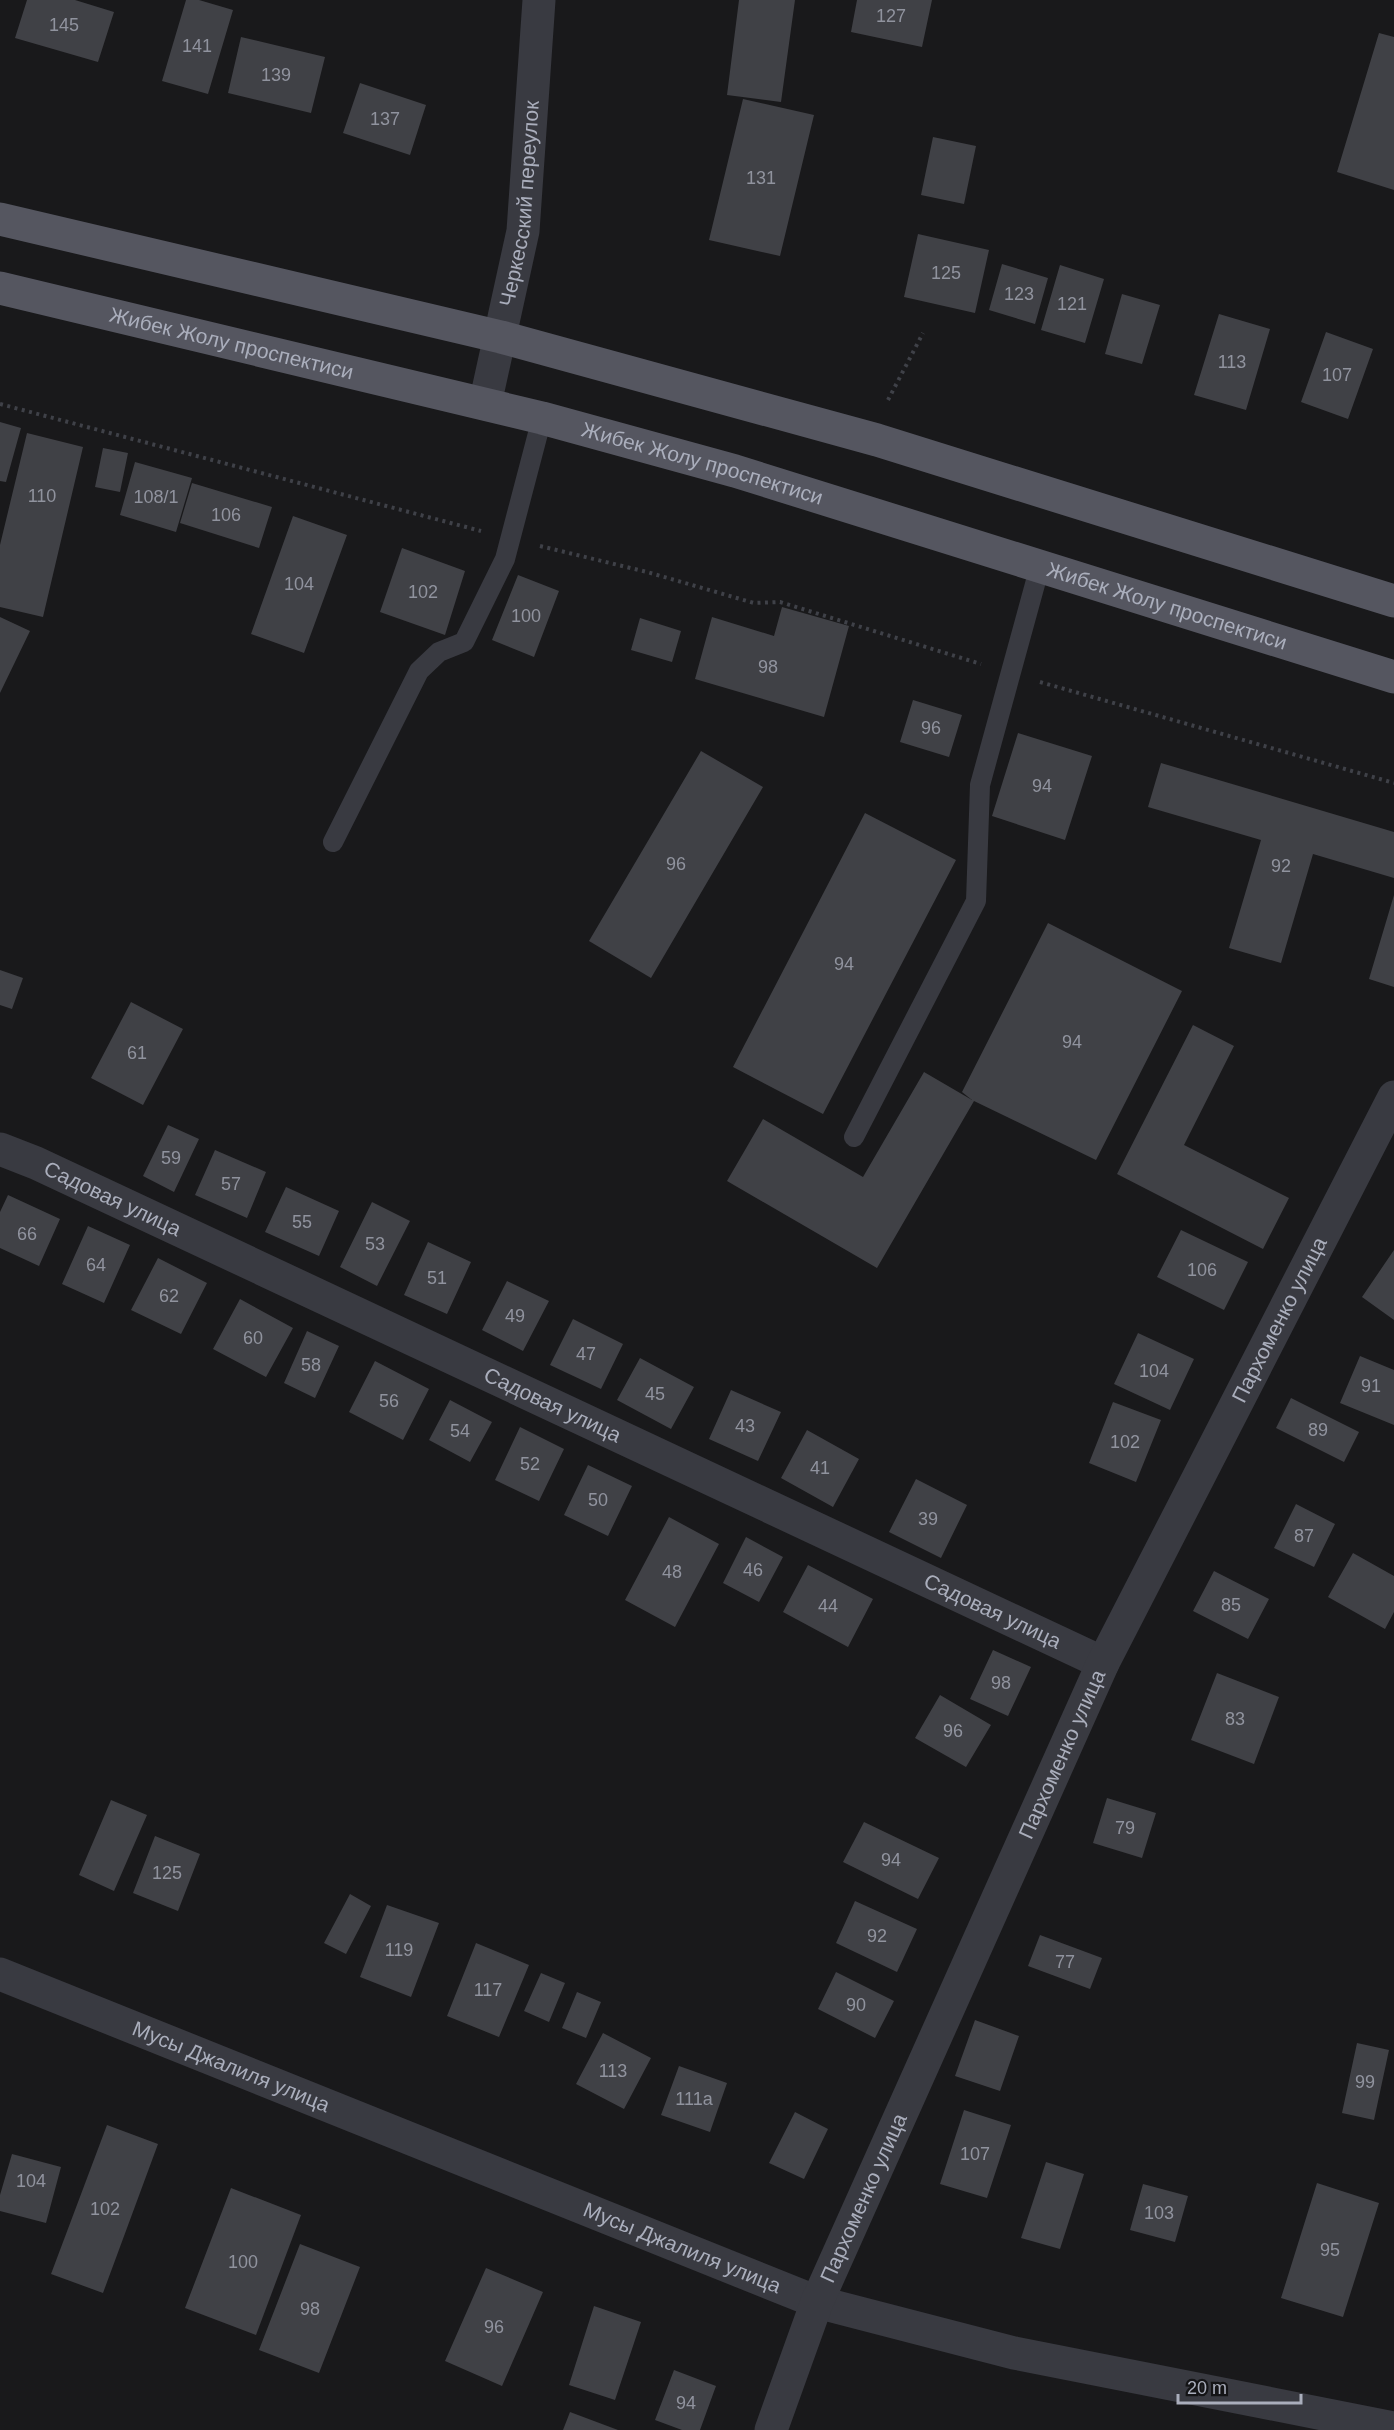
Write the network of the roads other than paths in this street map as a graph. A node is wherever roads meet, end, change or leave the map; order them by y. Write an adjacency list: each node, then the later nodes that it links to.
1 (539, 0): 4 (street, Черкесский переулок)
2 (0, 219): 4 (main road)
3 (0, 288): 5 (main road, Жибек Жолу проспектиси)
4 (501, 337): 5 (street, Черкесский переулок); 8 (main road)
5 (485, 404): 6 (main road, Жибек Жолу проспектиси)
6 (542, 418): 7 (main road, Жибек Жолу проспектиси); 10 (lane)
7 (1040, 566): 9 (main road, Жибек Жолу проспектиси); 12 (lane)
8 (1394, 600)
9 (1394, 677)
10 (333, 842)
11 (1394, 1097): 14 (street, Пархоменко улица)
12 (854, 1137)
13 (0, 1149): 14 (street, Садовая улица)
14 (1103, 1663): 16 (street, Пархоменко улица)
15 (0, 1974): 16 (street, Мусы Джалиля улица)
16 (817, 2302): 17 (street, Мусы Джалиля улица); 18 (street, Пархоменко улица)
17 (1394, 2428)
18 (771, 2430)

